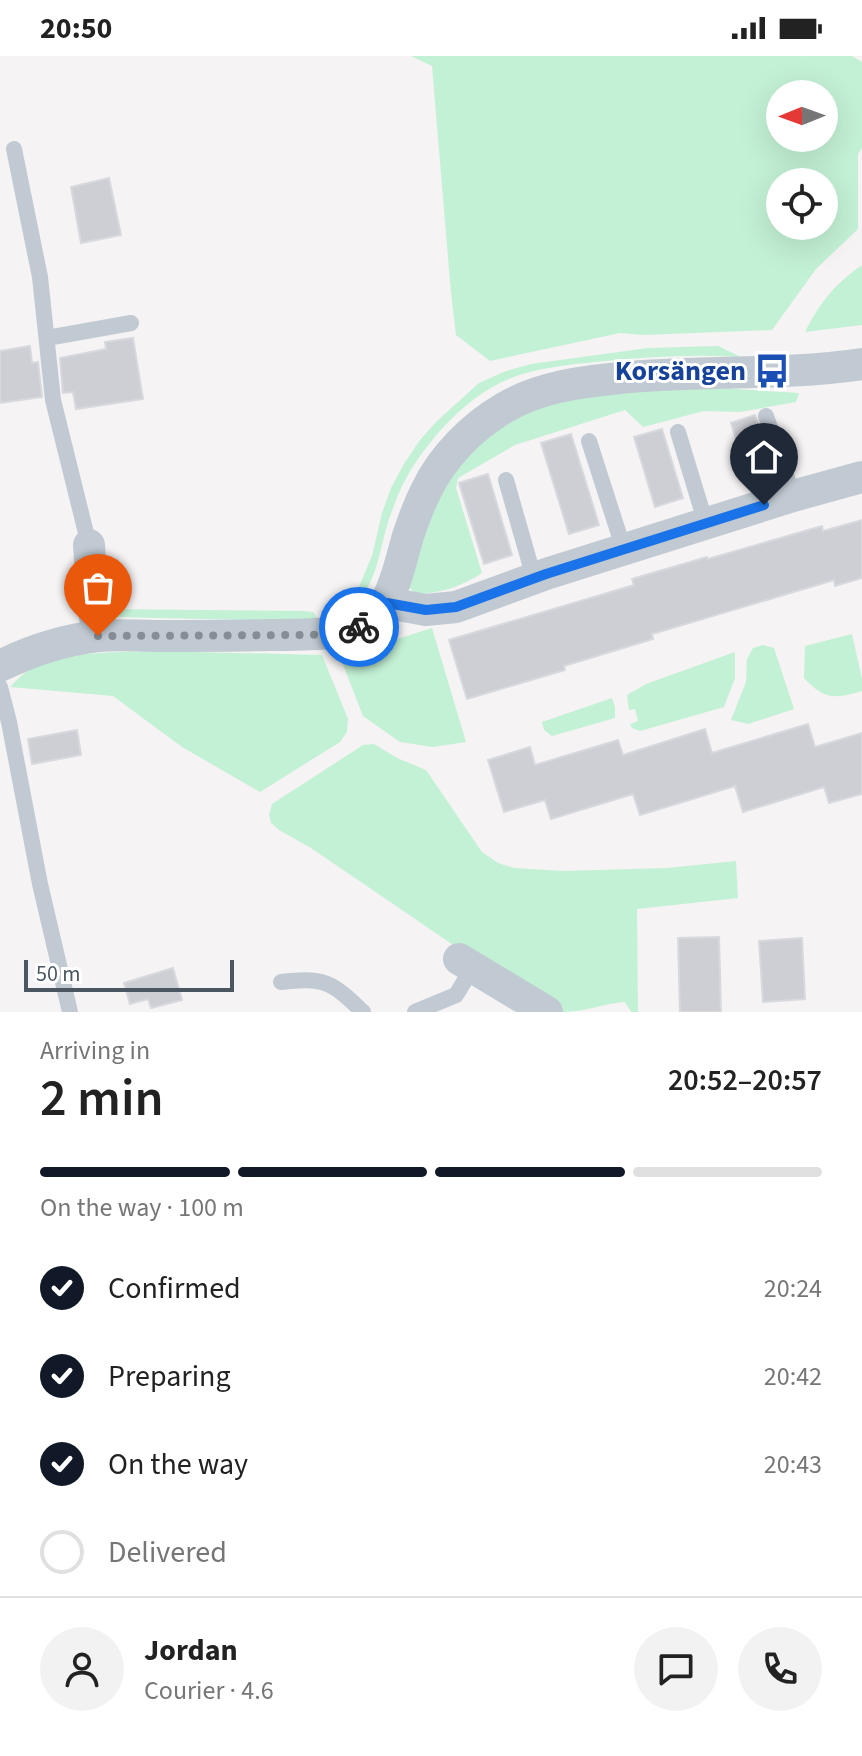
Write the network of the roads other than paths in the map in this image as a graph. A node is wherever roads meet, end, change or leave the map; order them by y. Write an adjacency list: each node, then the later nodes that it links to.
1 (14, 149): 3 (lane)
2 (131, 323): 3 (lane)
3 (47, 338): 12 (lane)
4 (862, 364): 15 (street)
5 (766, 416): 10 (lane)
6 (678, 432): 11 (lane)
7 (589, 441): 13 (lane)
8 (862, 477): 10 (street)
9 (506, 480): 14 (lane)
10 (793, 496): 11 (street)
11 (706, 524): 13 (street)
12 (89, 545): 16 (street)
13 (624, 550): 14 (street)
14 (534, 578): 15 (street)
15 (387, 603): 16 (street)
16 (98, 636): 17 (street)
17 (0, 666)
18 (0, 687): 21 (lane)
19 (466, 963): 23 (lane); 24 (street)
20 (281, 982): 22 (lane)
21 (70, 1012)
22 (363, 1012)
23 (415, 1012)
24 (547, 1012)

